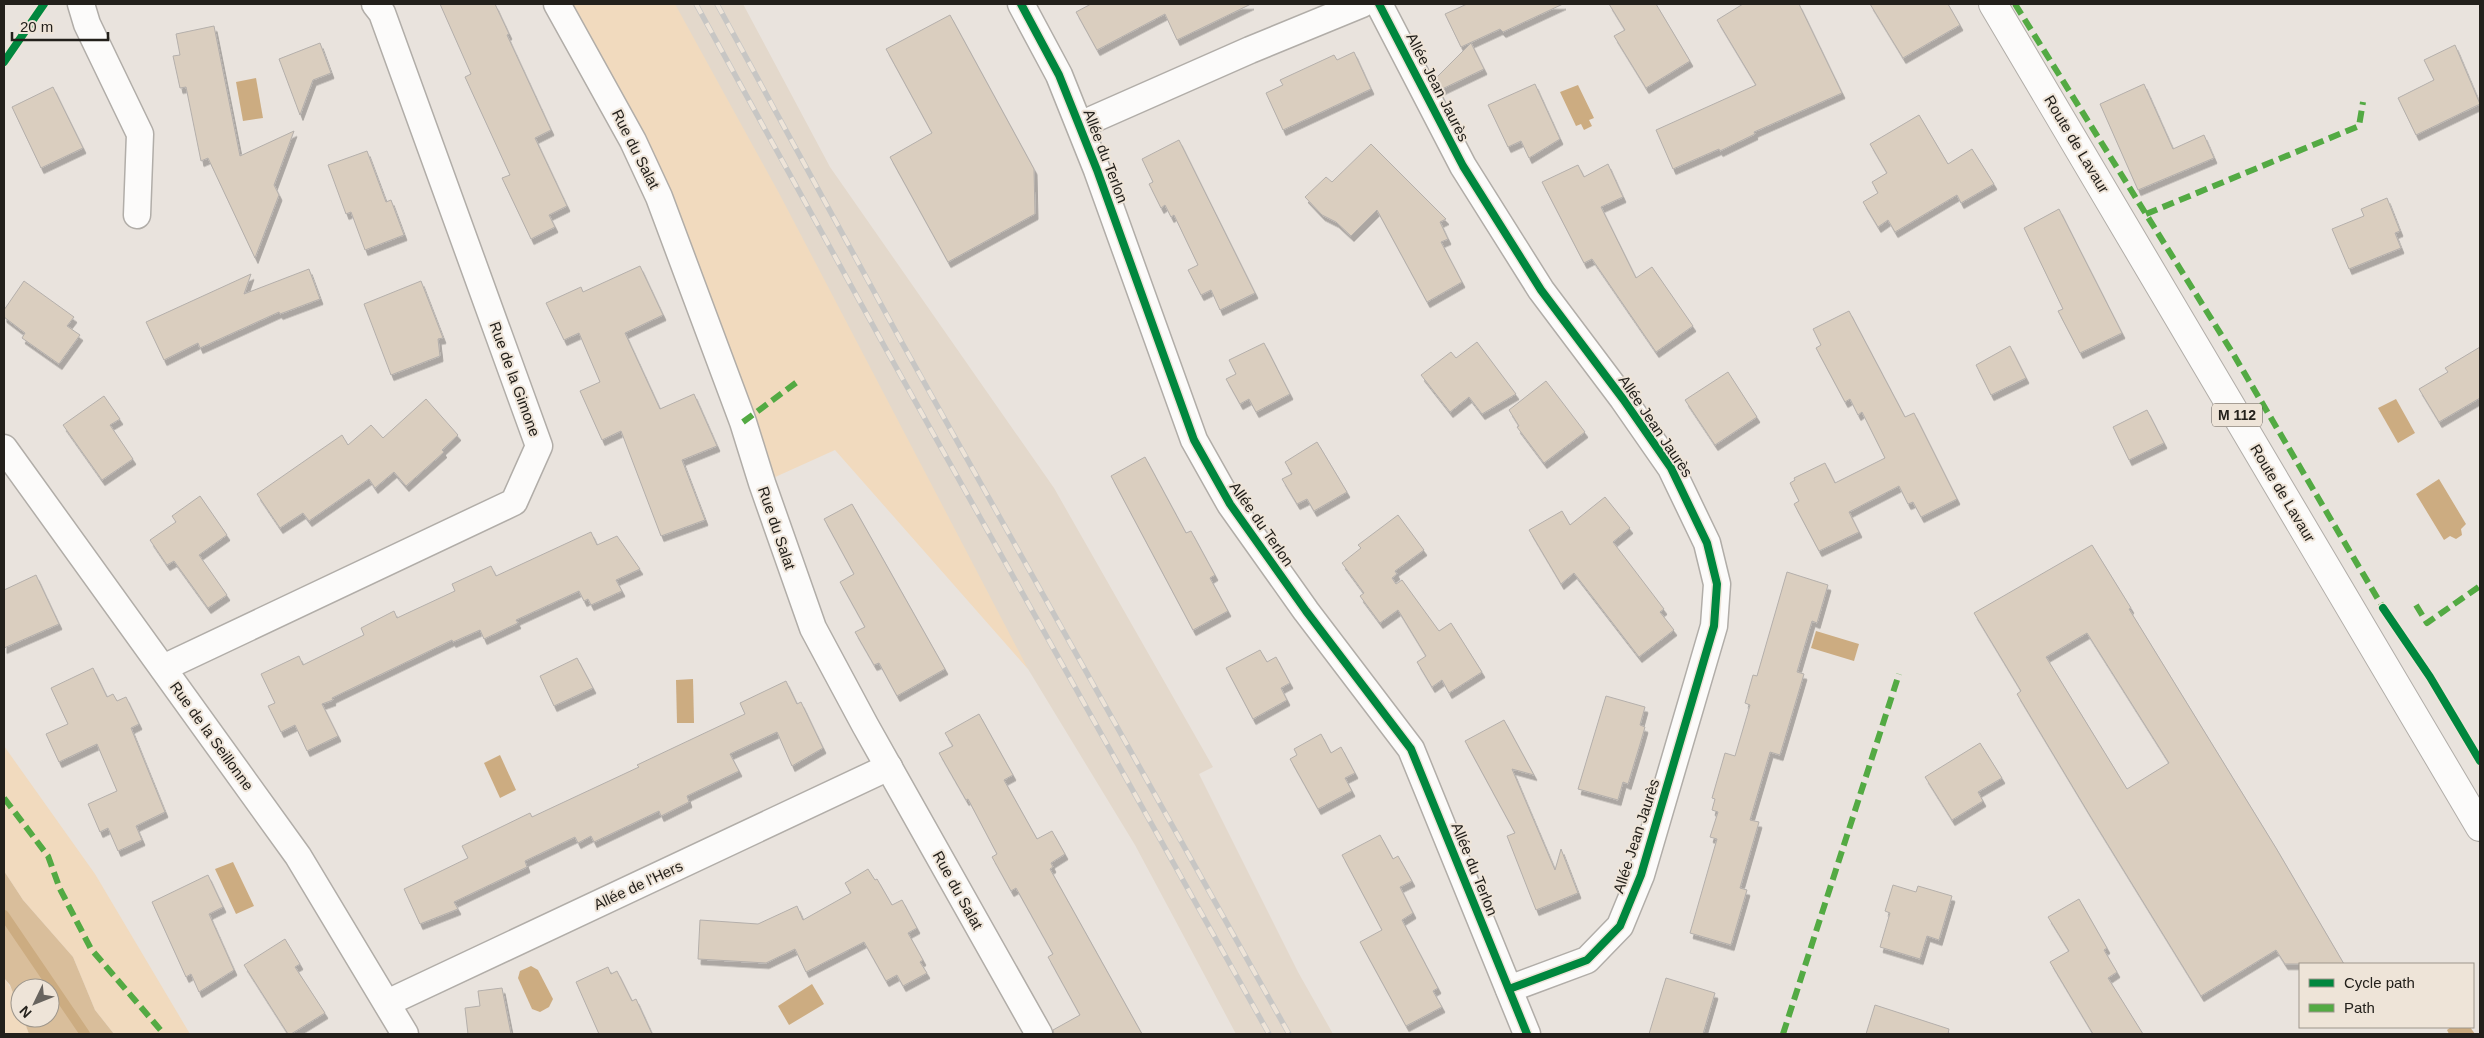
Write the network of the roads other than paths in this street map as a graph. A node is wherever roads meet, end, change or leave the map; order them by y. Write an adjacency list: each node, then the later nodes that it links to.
1 (81, 4): 9 (street)
2 (375, 4): 11 (street, Rue de la Gimone)
3 (557, 4): 12 (street, Rue du Salat)
4 (1022, 4): 8 (street, Allée du Terlon)
5 (1362, 4): 8 (street)
6 (1379, 4): 14 (street, Allée Jean Jaurès)
7 (1994, 4): 13 (main road, Route de Lavaur / M 112)
8 (1080, 125): 14 (street, Allée du Terlon)
9 (137, 214)
10 (4, 448): 11 (street, Rue de la Seillonne)
11 (163, 668): 15 (street, Rue de la Seillonne)
12 (889, 767): 15 (street, Allée de l'Hers); 17 (street, Rue du Salat)
13 (2480, 827)
14 (1509, 989): 18 (street, Allée du Terlon)
15 (387, 1003): 16 (street, Rue de la Seillonne)
16 (406, 1034)
17 (1039, 1034)
18 (1528, 1034)

